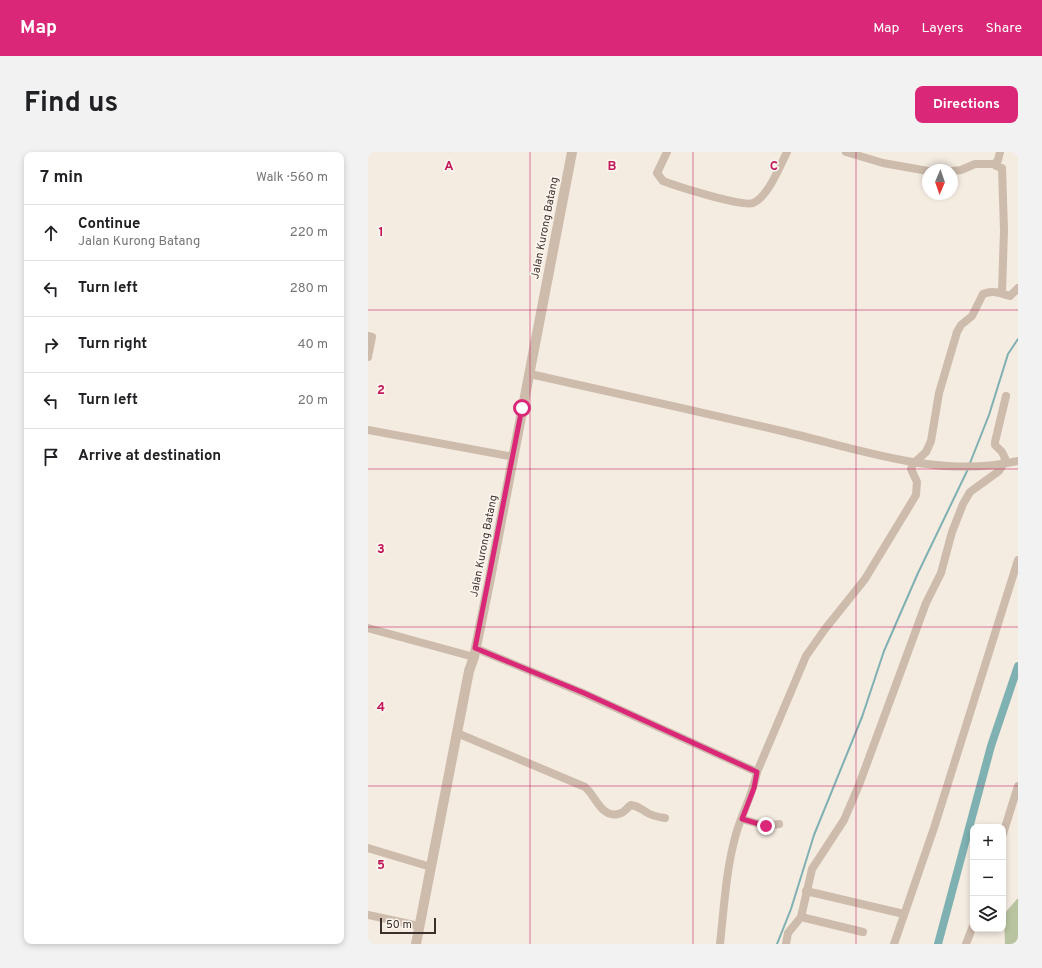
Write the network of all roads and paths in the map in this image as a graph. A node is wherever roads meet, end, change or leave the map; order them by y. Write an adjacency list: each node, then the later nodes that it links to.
1 (572, 152): 13 (street, Jalan Kurong Batang)
2 (667, 152): 3 (street)
3 (787, 152)
4 (846, 152): 7 (street)
5 (1000, 152): 6 (street)
6 (995, 164): 8 (street); 10 (street)
7 (922, 170)
8 (958, 170)
9 (1018, 288): 10 (street)
10 (1002, 293): 18 (street)
11 (368, 336): 12 (street)
12 (368, 357)
13 (530, 374): 16 (street, Jalan Kurong Batang); 18 (street)
14 (1006, 396): 19 (street)
15 (368, 430): 16 (street)
16 (514, 457): 22 (street, Jalan Kurong Batang)
17 (1018, 461): 19 (street)
18 (913, 464): 19 (street); 24 (street)
19 (1004, 464): 32 (street)
20 (1018, 560): 33 (street)
21 (368, 628): 22 (street)
22 (475, 653): 23 (street, Jalan Kurong Batang); 24 (street)
23 (457, 733): 26 (street); 31 (street, Jalan Kurong Batang)
24 (757, 772): 27 (street)
25 (1018, 786): 29 (street)
26 (665, 818)
27 (742, 819): 28 (street); 40 (street)
28 (779, 824)
29 (1006, 824)
30 (368, 848): 31 (street)
31 (431, 867): 36 (street, Jalan Kurong Batang)
32 (806, 891): 33 (street); 35 (street)
33 (904, 914): 42 (street)
34 (368, 915): 36 (street)
35 (801, 917): 37 (street); 41 (street)
36 (419, 926): 39 (street, Jalan Kurong Batang)
37 (863, 932)
38 (971, 932): 43 (street)
39 (416, 944)
40 (720, 944)
41 (786, 944)
42 (894, 944)
43 (966, 944)

